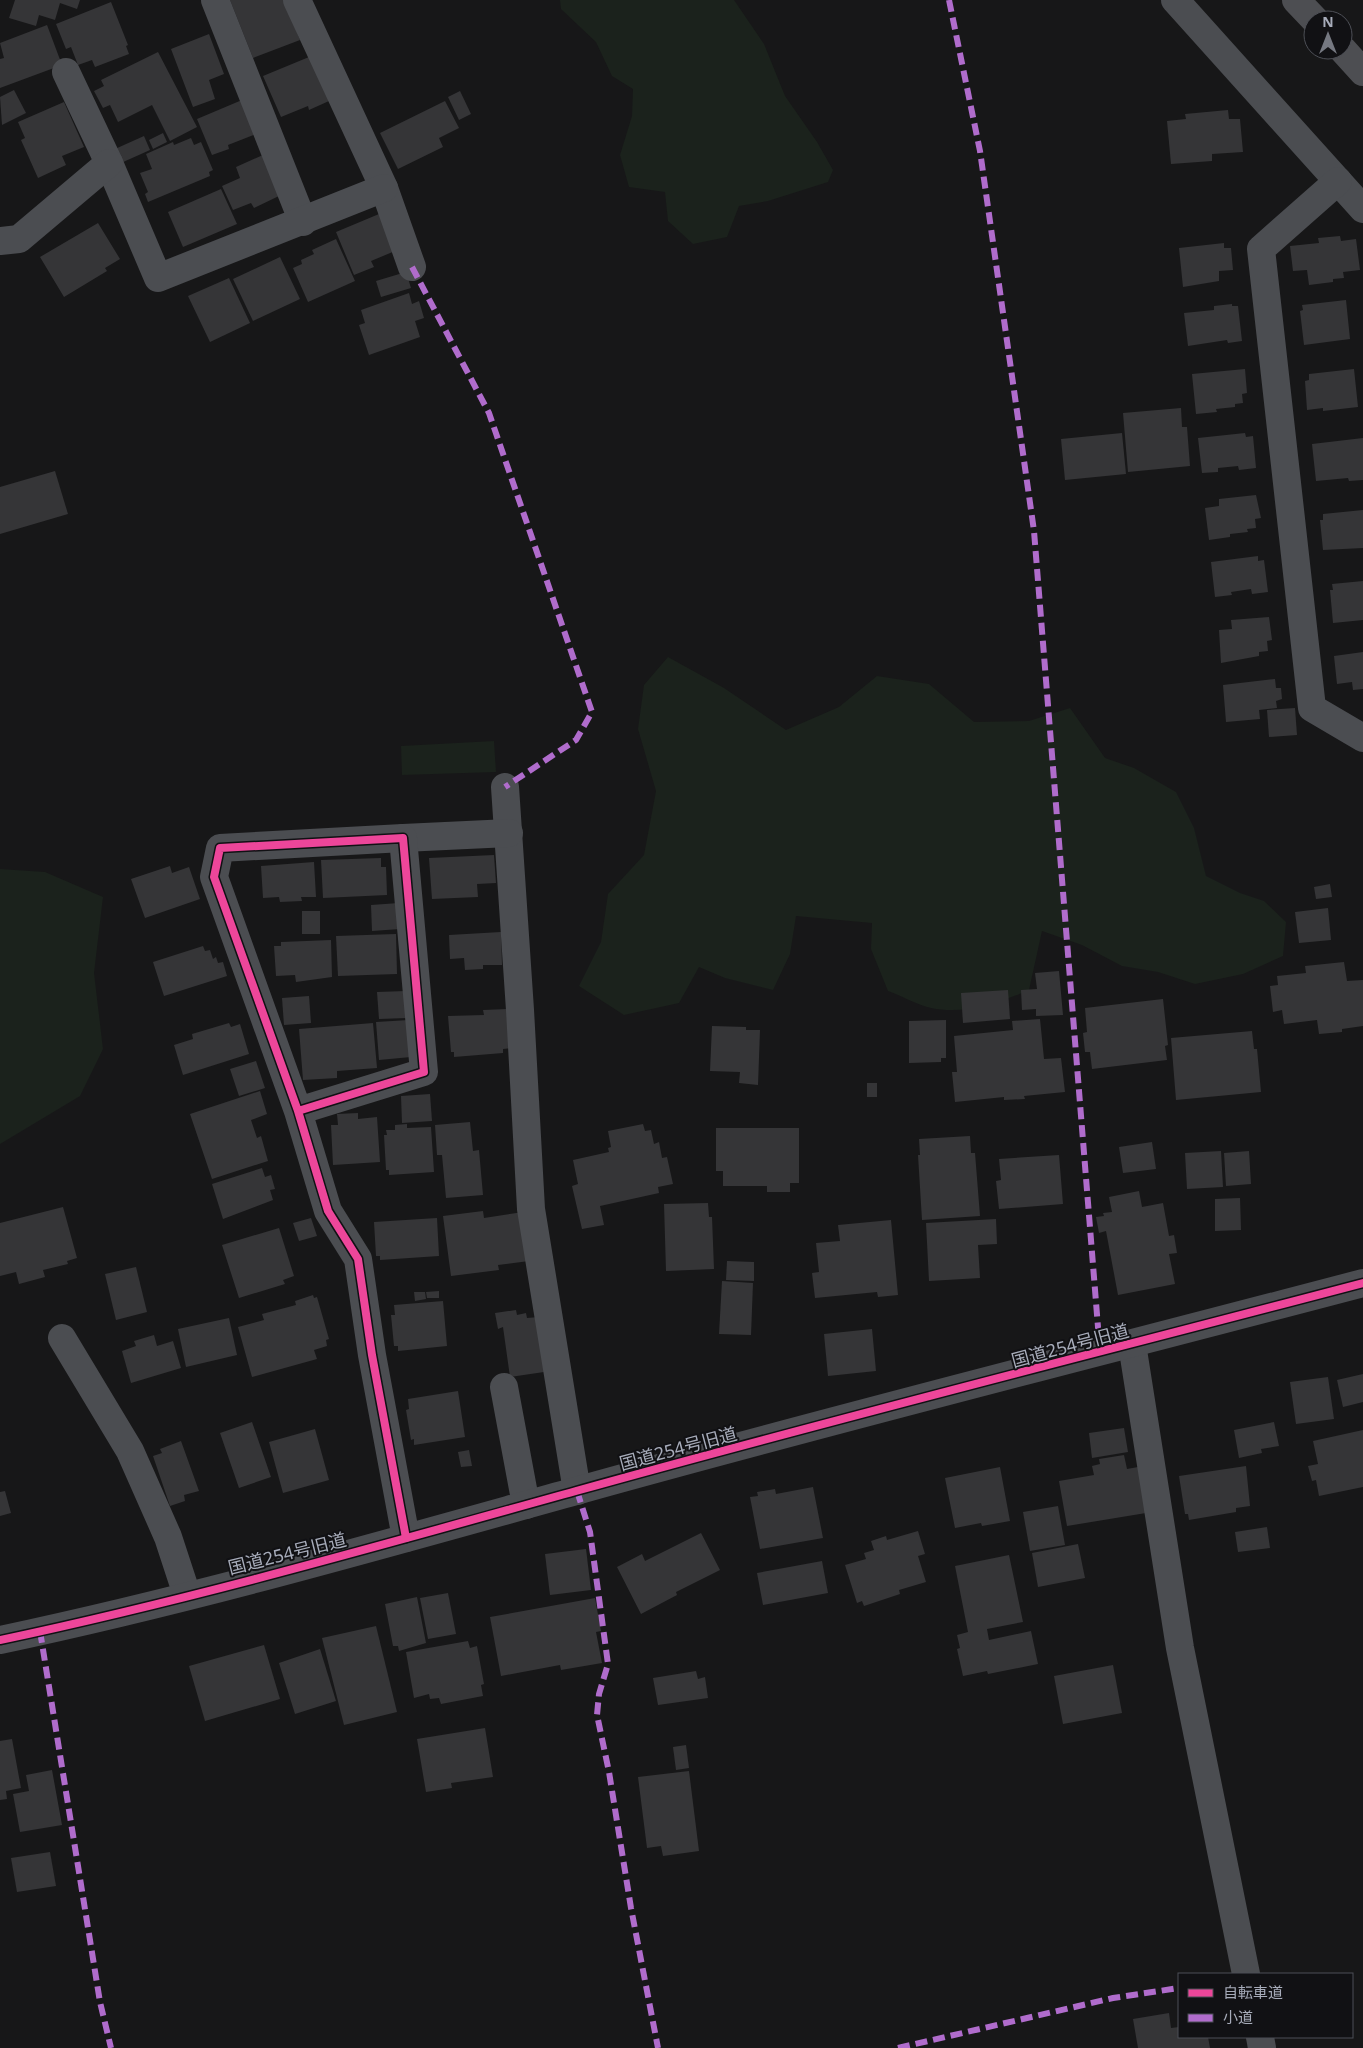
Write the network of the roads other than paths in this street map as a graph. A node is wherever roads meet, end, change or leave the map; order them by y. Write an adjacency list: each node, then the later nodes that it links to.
1 (215, 0): 13 (street)
2 (297, 0): 11 (street)
3 (1174, 0): 10 (street)
4 (1296, 0): 5 (highway)
5 (1305, 10)
6 (1352, 60): 8 (highway)
7 (66, 72): 9 (street)
8 (1363, 72)
9 (109, 163): 13 (street); 14 (street)
10 (1338, 181): 12 (street); 16 (street)
11 (384, 188): 13 (street); 15 (street)
12 (1363, 209)
13 (304, 222)
14 (0, 240)
15 (412, 267)
16 (1363, 738)
17 (505, 787): 18 (street)
18 (509, 833): 19 (street); 25 (street)
19 (403, 838): 20 (street); 20 (street)
20 (298, 1111): 27 (street)
21 (1363, 1282): 23 (street, 国道254号旧道)
22 (62, 1338): 28 (street)
23 (1132, 1344): 25 (street, 国道254号旧道); 30 (street)
24 (504, 1387): 26 (street)
25 (577, 1491): 26 (street, 国道254号旧道)
26 (526, 1505): 27 (street, 国道254号旧道)
27 (406, 1538): 28 (street, 国道254号旧道)
28 (187, 1595): 29 (street, 国道254号旧道)
29 (0, 1640)
30 (1246, 1973)

